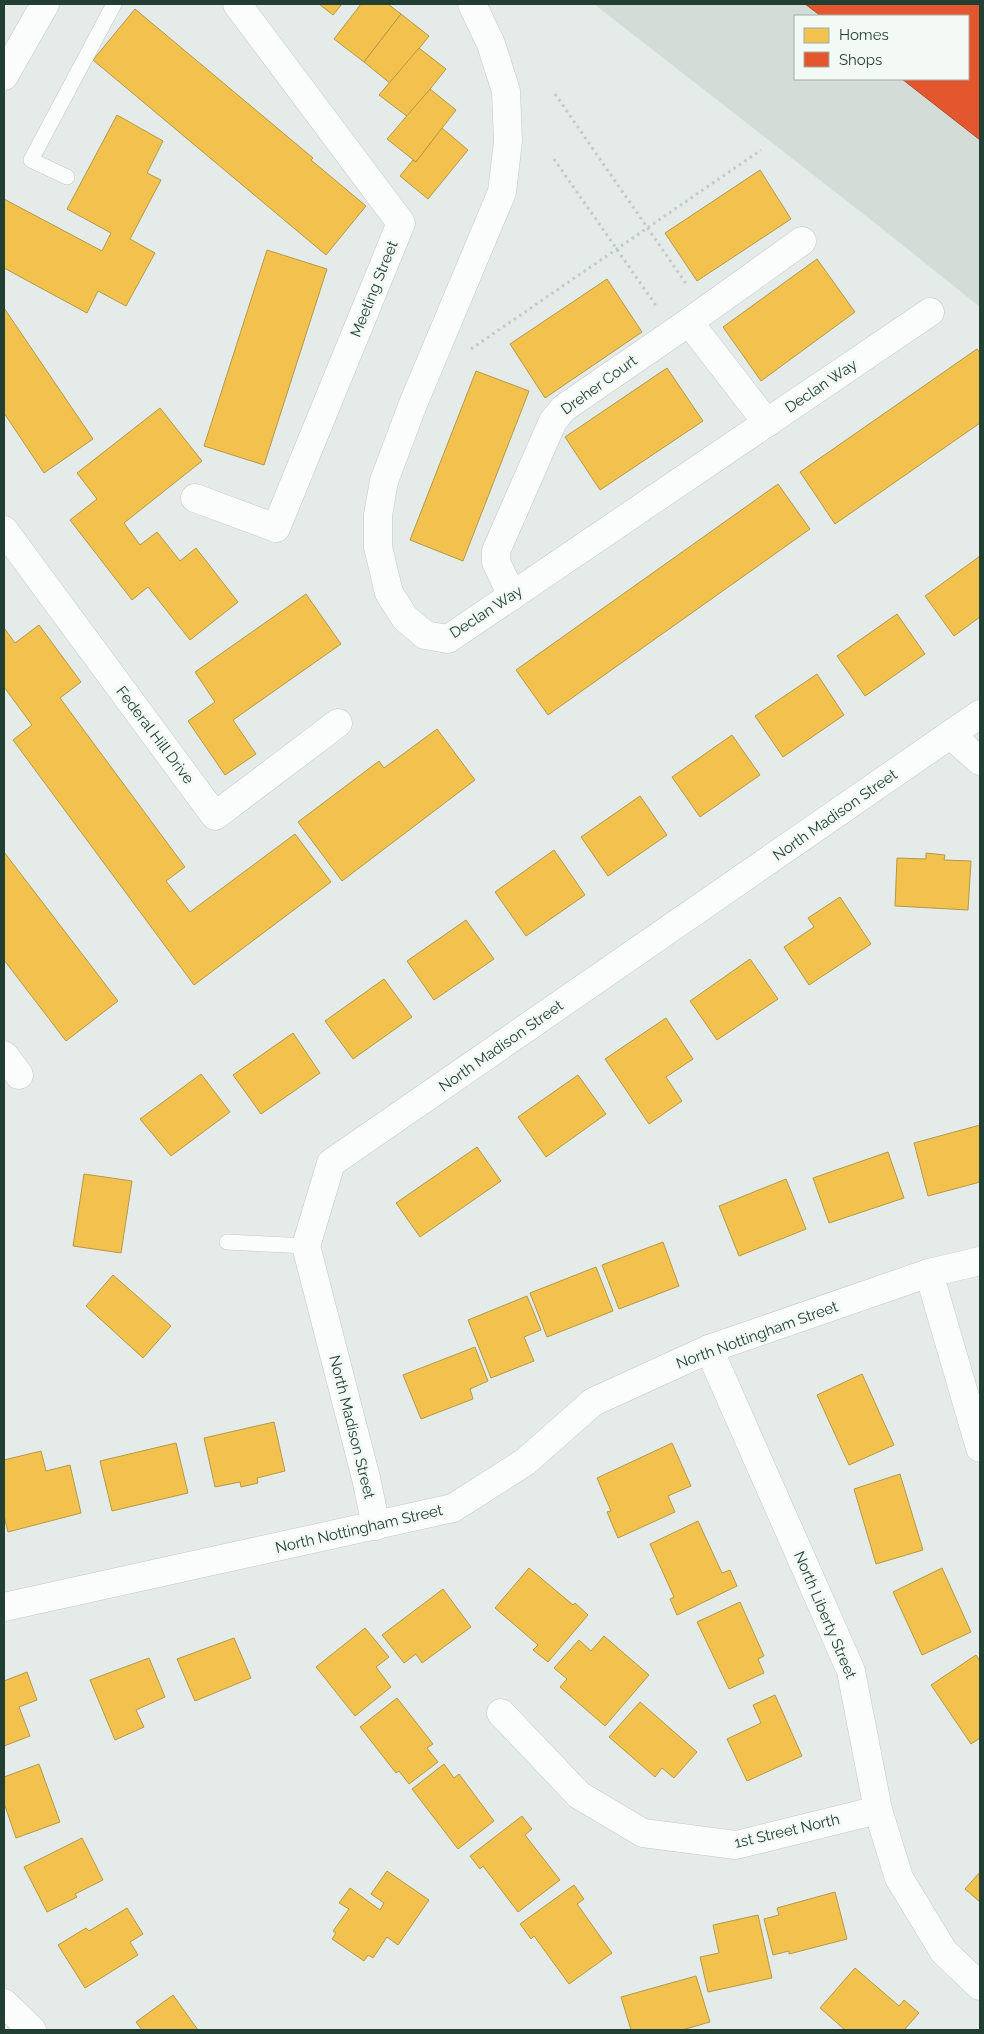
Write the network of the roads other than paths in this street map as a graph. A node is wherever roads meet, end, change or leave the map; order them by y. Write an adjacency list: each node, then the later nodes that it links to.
1 (45, 4): 5 (street)
2 (114, 4): 6 (lane)
3 (237, 4): 11 (street, Meeting Street)
4 (472, 4): 13 (street, Declan Way)
5 (4, 76)
6 (67, 177)
7 (802, 241): 9 (street, Dreher Court)
8 (930, 312): 10 (street, Declan Way)
9 (689, 322): 10 (street); 13 (street, Dreher Court)
10 (767, 423): 13 (street, Declan Way)
11 (195, 498)
12 (4, 530): 15 (street, Federal Hill Drive)
13 (512, 596)
14 (980, 714): 16 (street, North Madison Street)
15 (338, 723)
16 (951, 735): 17 (street); 19 (street, North Madison Street)
17 (980, 761)
18 (227, 1242): 19 (lane)
19 (306, 1246): 24 (street, North Madison Street)
20 (980, 1261): 21 (street, North Nottingham Street)
21 (929, 1273): 22 (street, North Nottingham Street); 23 (street)
22 (709, 1349): 24 (street, North Nottingham Street); 27 (street, North Liberty Street)
23 (980, 1448)
24 (376, 1526): 25 (street, North Nottingham Street)
25 (4, 1607)
26 (500, 1713): 27 (street, 1st Street North)
27 (878, 1810): 28 (street, North Liberty Street)
28 (980, 1986)
29 (4, 2003): 30 (street)
30 (32, 2030)

